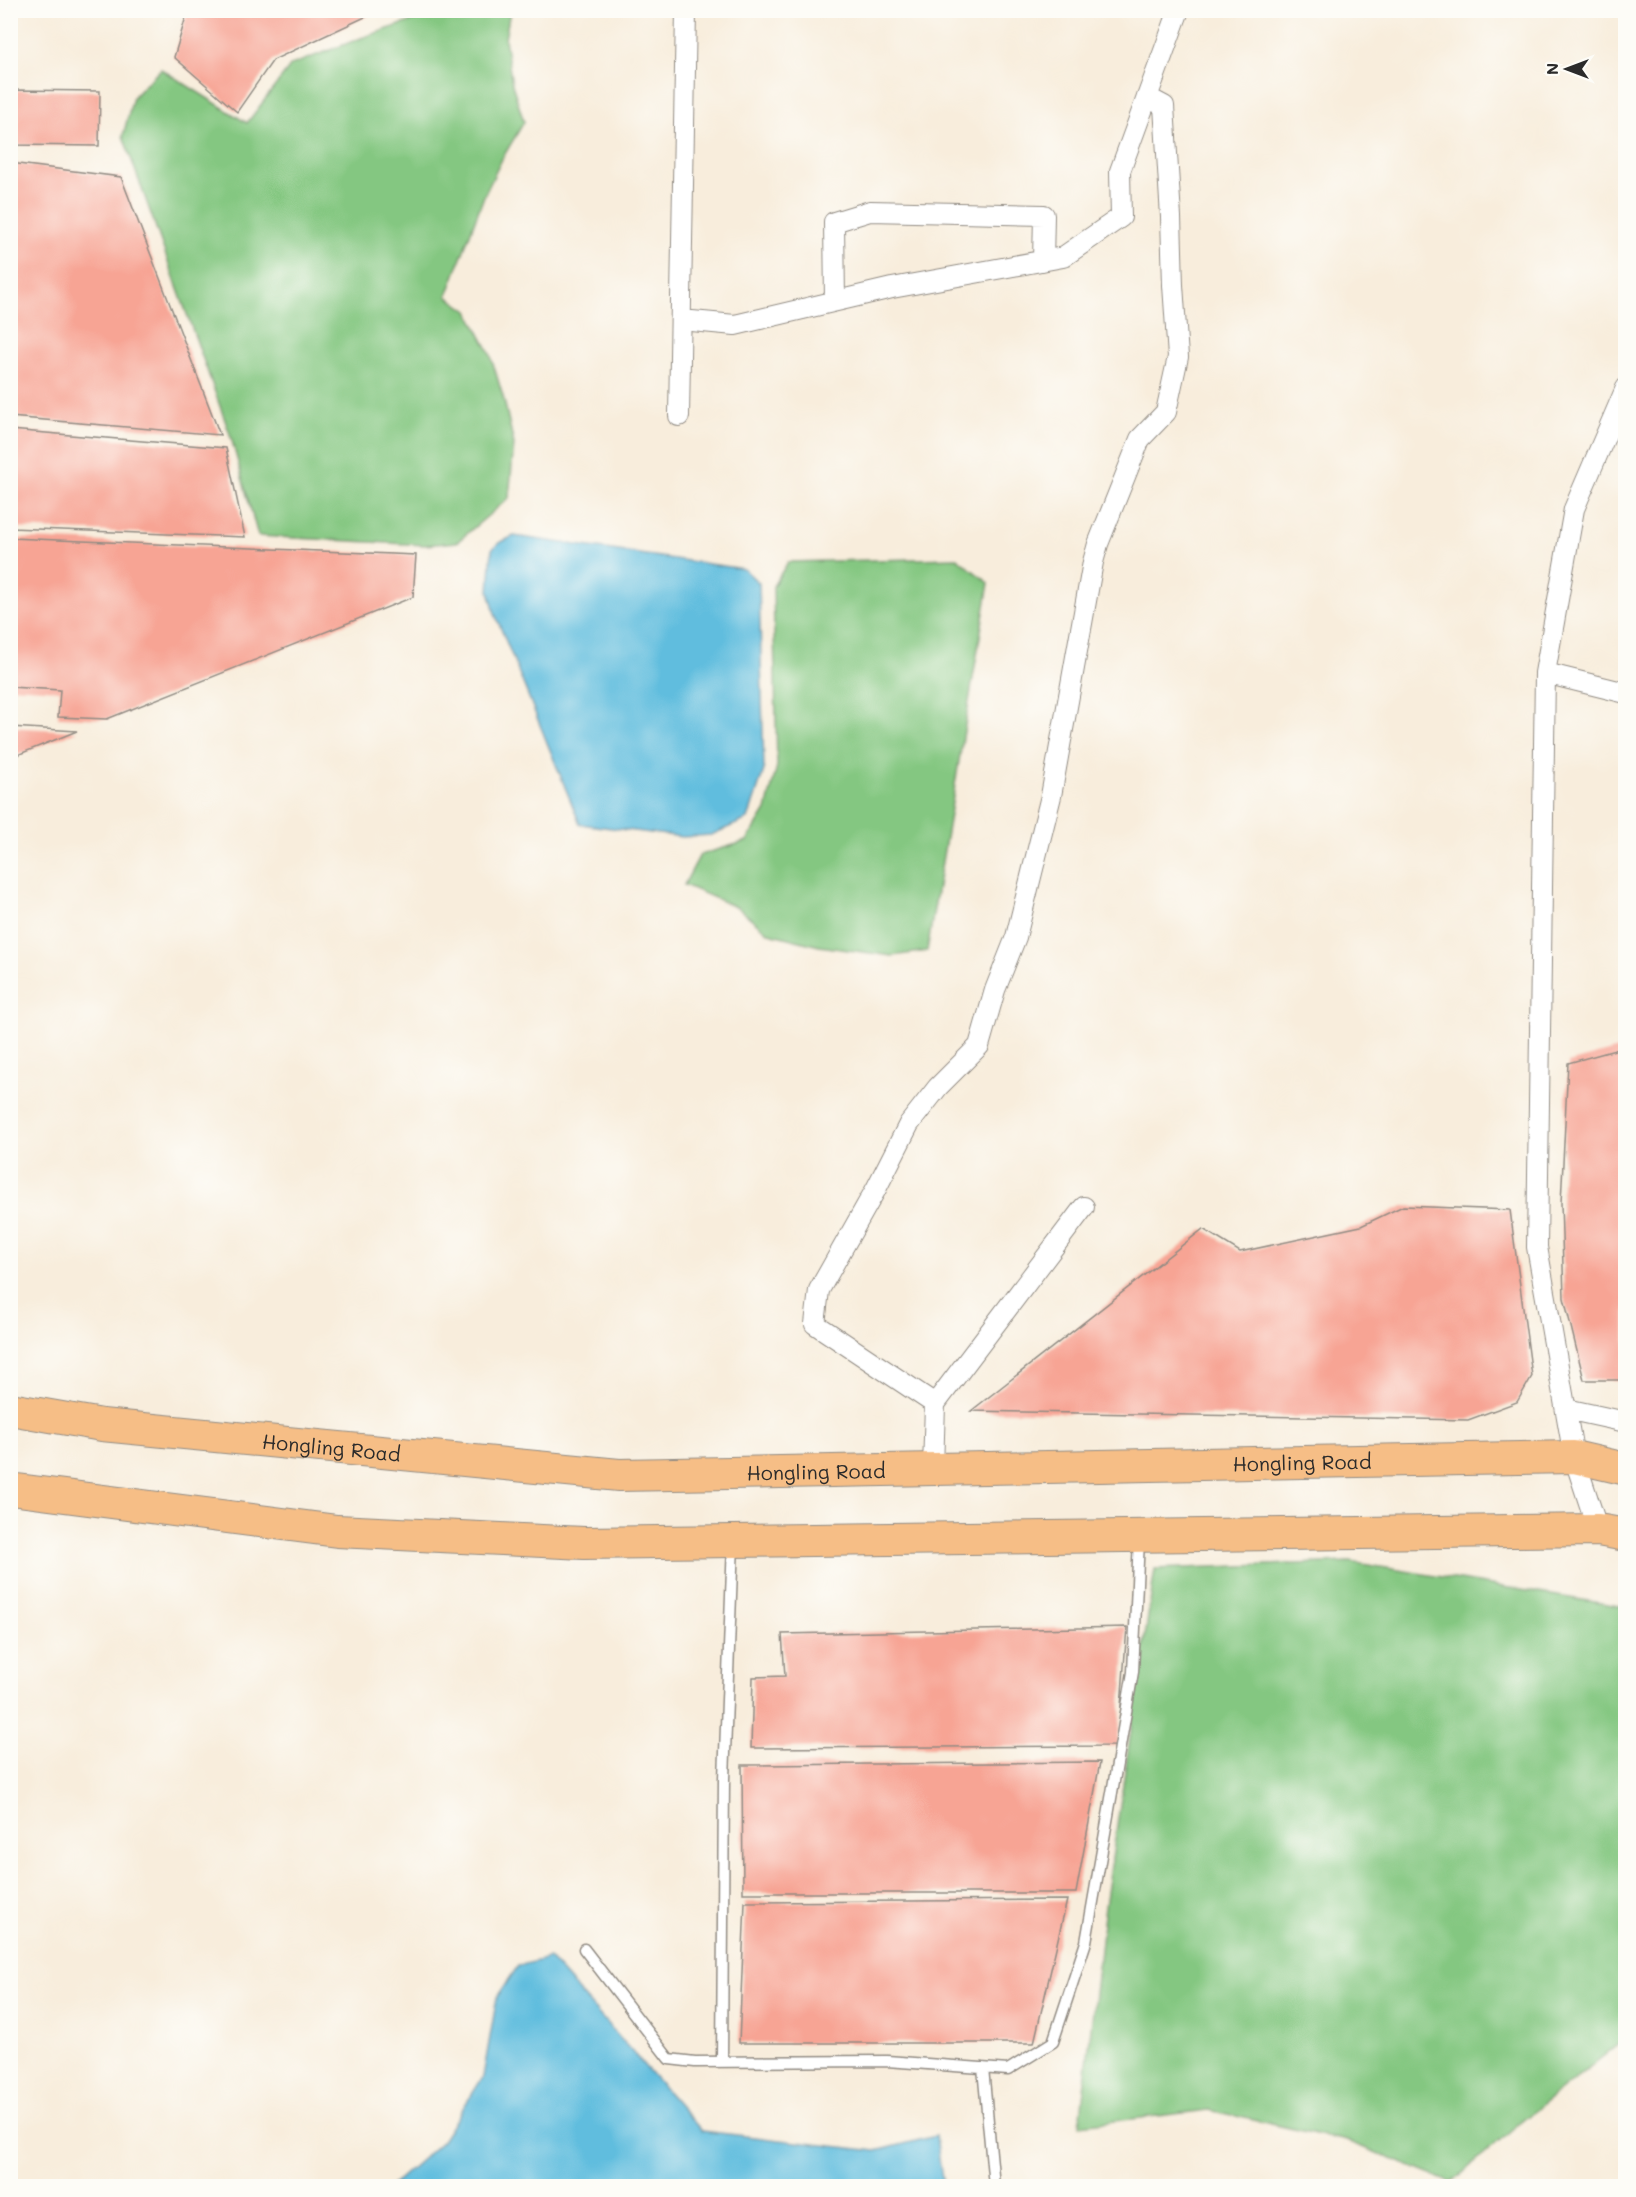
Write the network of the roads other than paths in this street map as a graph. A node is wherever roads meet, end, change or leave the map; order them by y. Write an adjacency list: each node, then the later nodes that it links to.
1 (686, 10): 6 (street)
2 (1179, 10): 3 (street)
3 (1147, 98): 4 (street); 12 (street)
4 (1042, 261): 5 (street); 5 (street)
5 (836, 301): 6 (street)
6 (681, 320): 8 (street)
7 (1626, 388): 9 (street)
8 (679, 416)
9 (1545, 673): 10 (street); 14 (street)
10 (1626, 693)
11 (1084, 1206): 12 (street)
12 (934, 1404): 17 (street)
13 (10, 1409): 17 (main road, Hongling Road)
14 (1566, 1409): 15 (street); 16 (street)
15 (1626, 1422)
16 (1574, 1457): 17 (main road, Hongling Road); 18 (main road, Hongling Road); 20 (street)
17 (933, 1469)
18 (1626, 1469)
19 (10, 1489): 22 (main road)
20 (1612, 1532): 21 (main road)
21 (1140, 1536): 22 (main road); 25 (lane)
22 (733, 1541): 24 (lane)
23 (584, 1949): 24 (lane)
24 (722, 2062): 25 (lane)
25 (983, 2068): 26 (lane)
26 (994, 2187)

